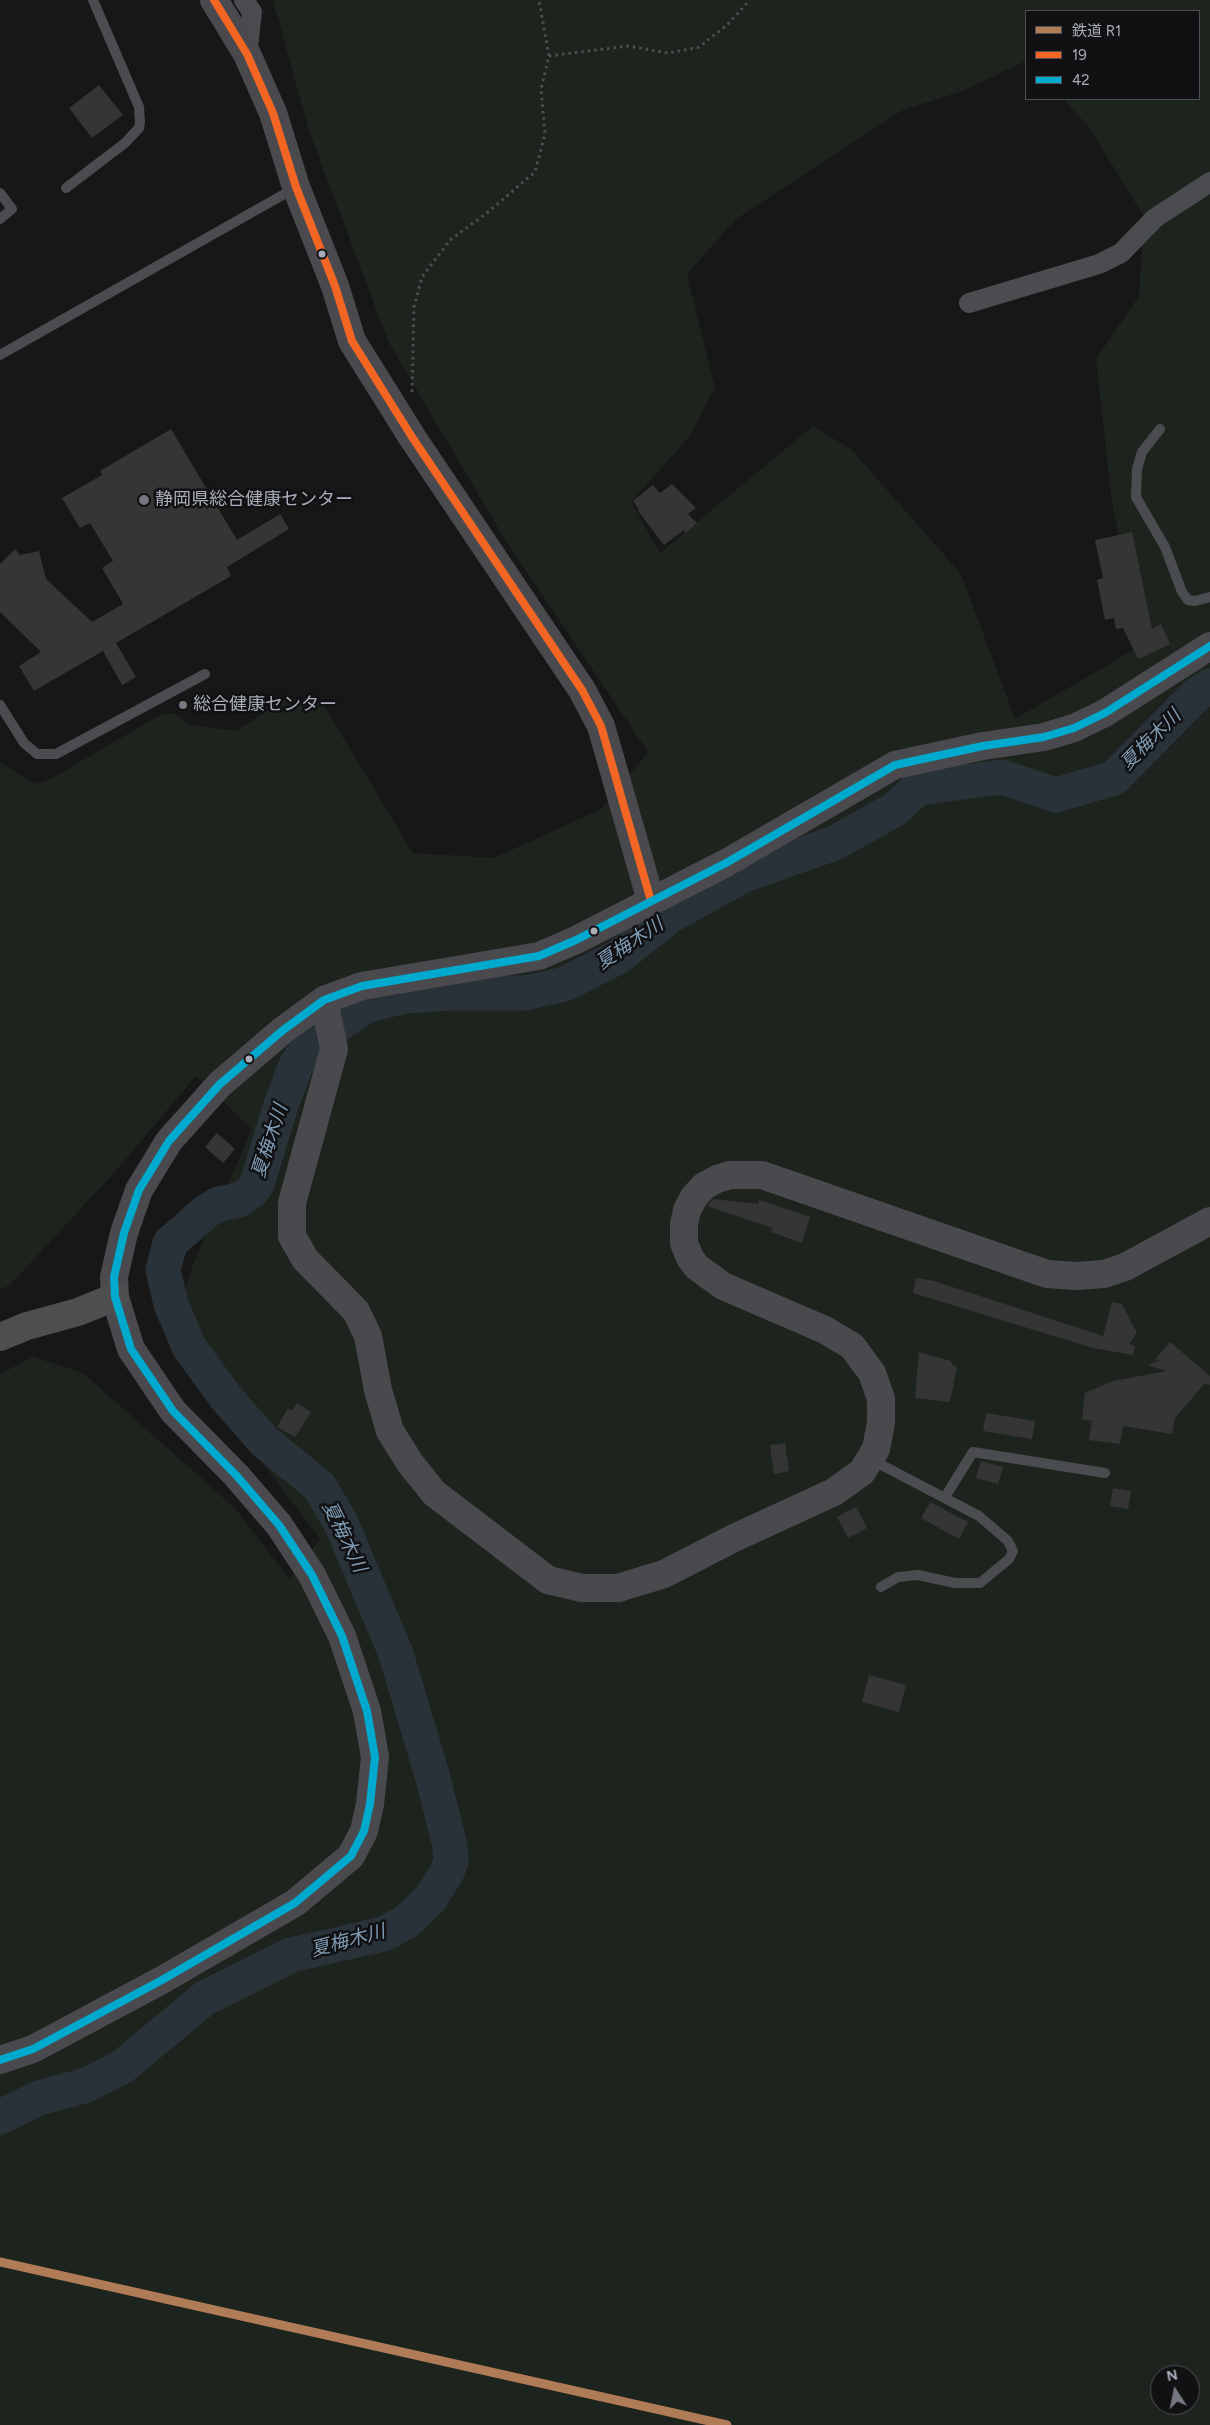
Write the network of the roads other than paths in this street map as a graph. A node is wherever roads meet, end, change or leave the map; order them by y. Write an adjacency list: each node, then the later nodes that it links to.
1 (93, 0): 7 (lane)
2 (214, 0): 4 (street)
3 (244, 0): 4 (street)
4 (248, 54): 6 (street)
5 (1210, 182): 10 (street)
6 (296, 187): 11 (lane); 17 (street)
7 (66, 188)
8 (0, 193): 9 (lane)
9 (0, 219)
10 (969, 303)
11 (0, 355)
12 (1160, 429): 13 (lane)
13 (1210, 597)
14 (1210, 646): 17 (street)
15 (205, 674): 16 (lane)
16 (0, 705)
17 (651, 900): 18 (street)
18 (325, 1004): 20 (street); 23 (street)
19 (1210, 1221): 23 (street)
20 (115, 1297): 21 (highway); 22 (highway); 27 (street)
21 (0, 1317)
22 (0, 1337)
23 (871, 1460): 25 (lane)
24 (1105, 1473): 25 (lane)
25 (945, 1497): 26 (lane)
26 (881, 1587)
27 (0, 2060)

